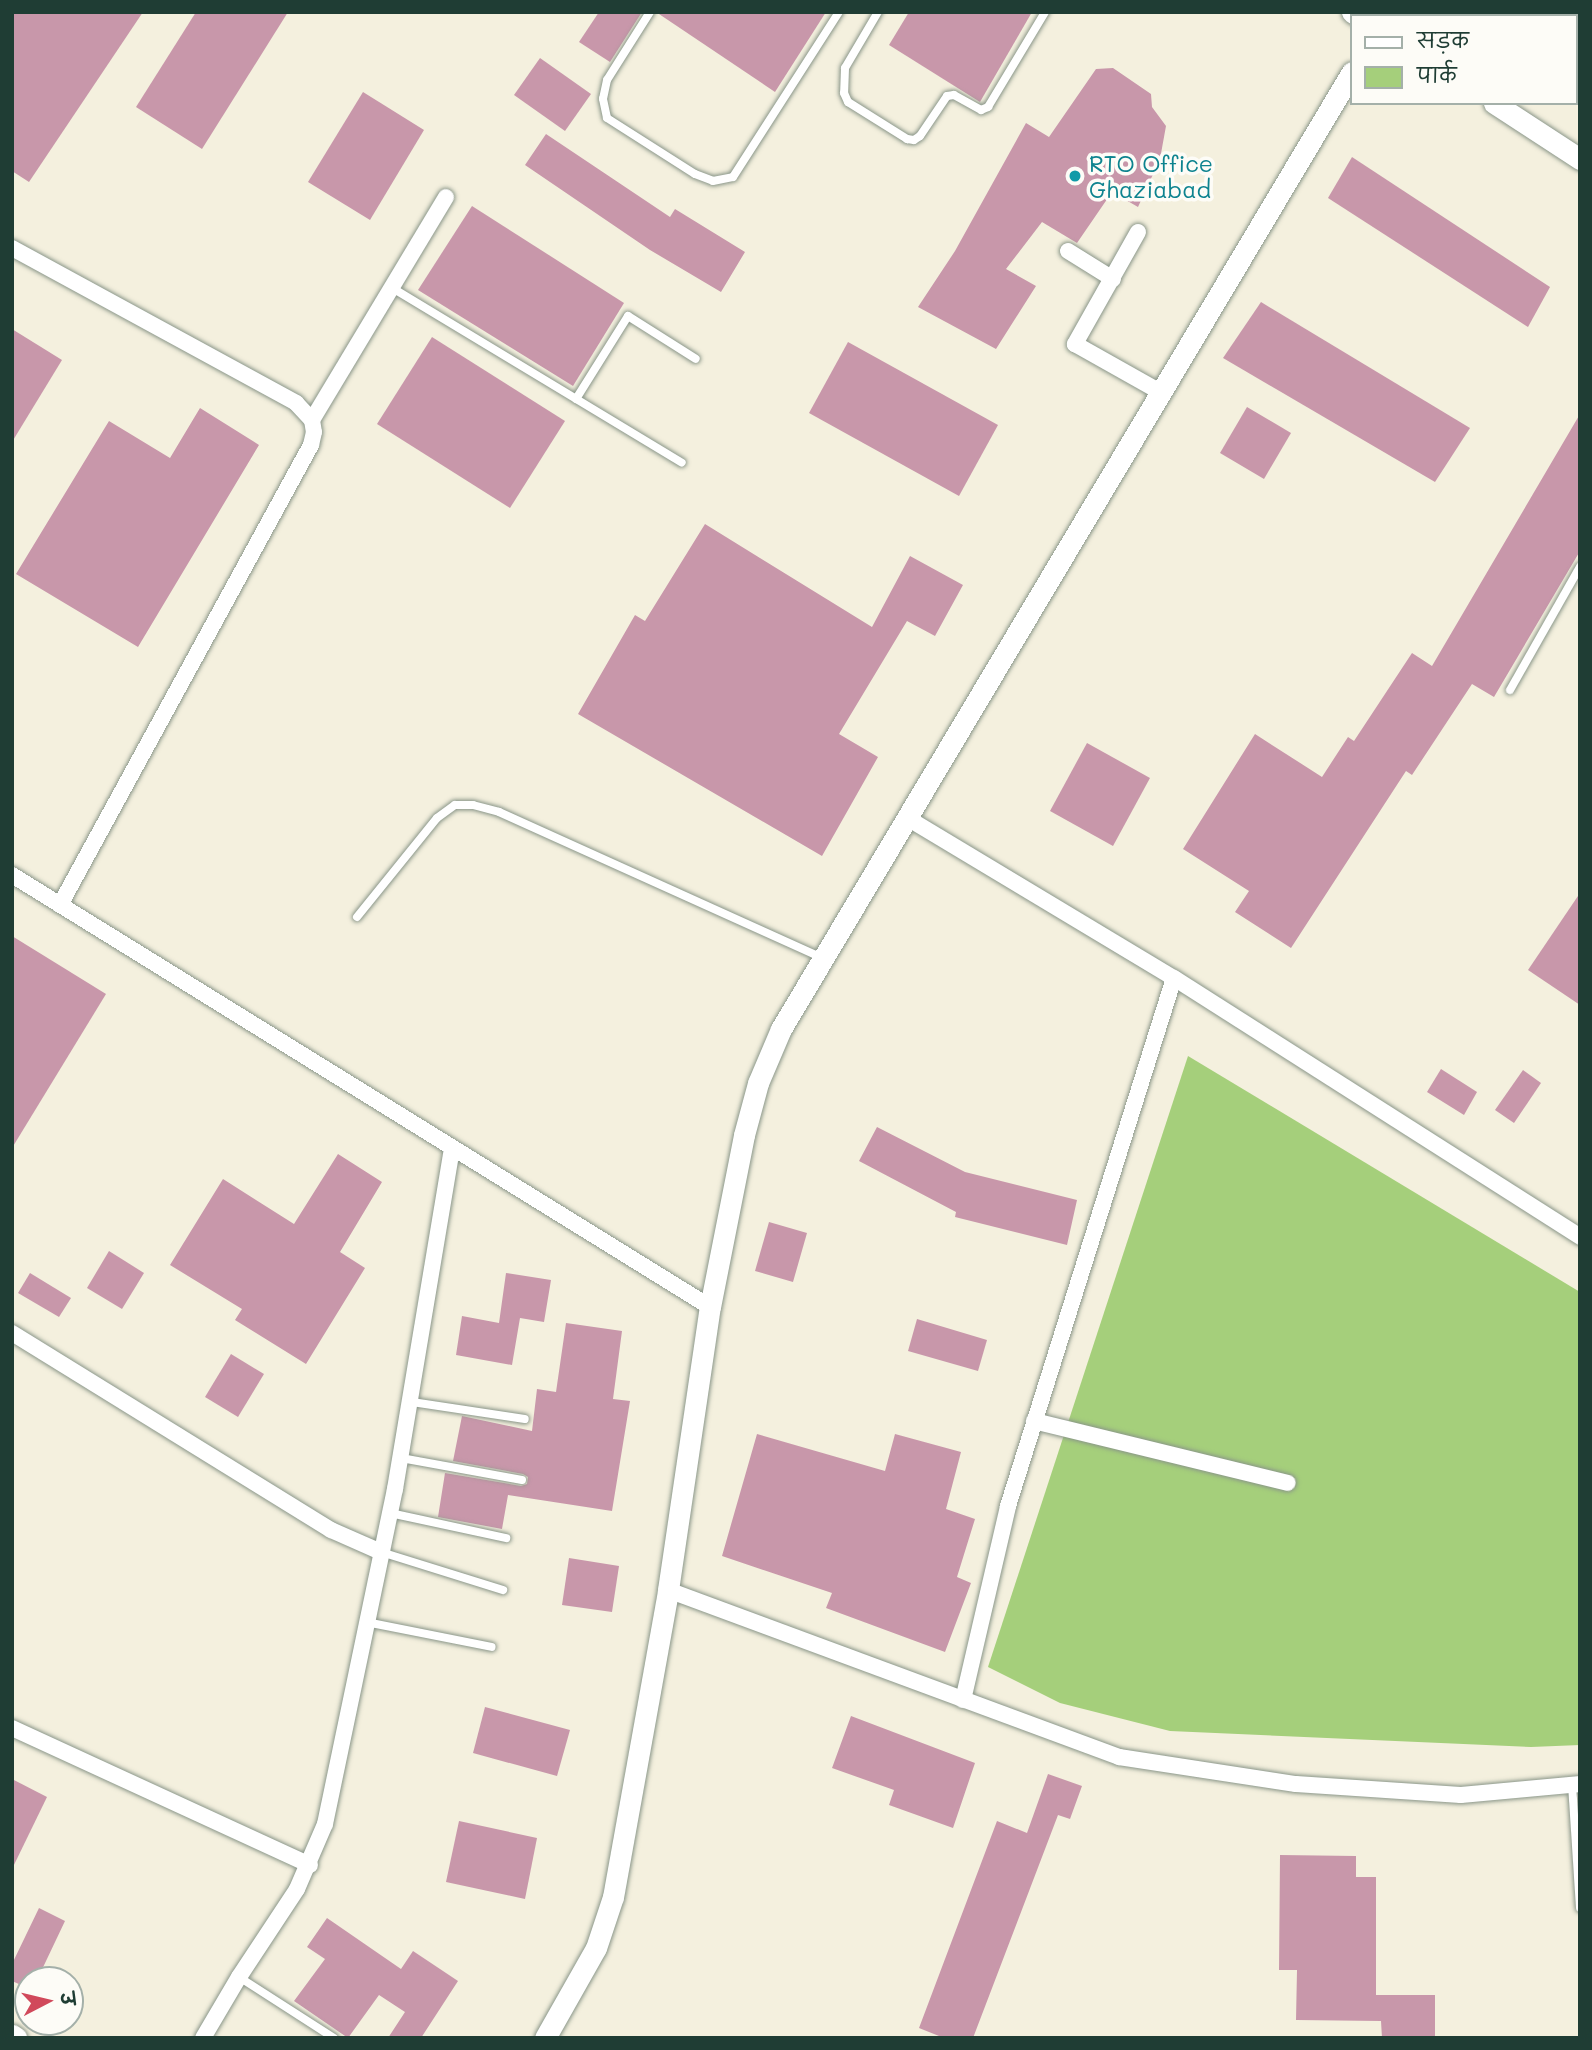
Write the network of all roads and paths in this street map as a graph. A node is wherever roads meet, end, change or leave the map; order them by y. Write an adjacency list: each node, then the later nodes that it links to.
1 (650, 12): 2 (lane)
2 (839, 12)
3 (878, 12): 4 (lane)
4 (1045, 12)
5 (1350, 75): 15 (street)
6 (1497, 105): 7 (street)
7 (1580, 159)
8 (446, 197): 13 (street)
9 (1138, 232): 12 (street)
10 (12, 248): 17 (street)
11 (1068, 251): 12 (street)
12 (1113, 279): 15 (street)
13 (394, 289): 16 (lane); 17 (street)
14 (696, 359): 16 (lane)
15 (1162, 393): 21 (street)
16 (576, 399): 18 (lane)
17 (312, 420): 23 (street)
18 (682, 463)
19 (1580, 567): 20 (lane)
20 (1510, 690)
21 (909, 819): 25 (street); 26 (street)
22 (12, 875): 23 (street)
23 (60, 905): 27 (street)
24 (357, 918): 25 (lane)
25 (825, 959): 29 (street)
26 (1174, 978): 28 (street); 33 (street)
27 (452, 1150): 29 (street); 31 (street)
28 (1580, 1237)
29 (710, 1307): 41 (street)
30 (12, 1333): 39 (street)
31 (412, 1402): 32 (lane); 34 (street)
32 (525, 1419)
33 (1034, 1421): 36 (street); 44 (street)
34 (401, 1458): 35 (lane); 37 (street)
35 (522, 1480)
36 (1289, 1483)
37 (390, 1513): 38 (lane); 39 (street)
38 (506, 1538)
39 (380, 1552): 40 (lane); 42 (street)
40 (502, 1590)
41 (668, 1590): 44 (street); 52 (street)
42 (366, 1622): 43 (lane); 47 (street)
43 (492, 1647)
44 (963, 1700): 46 (street)
45 (12, 1728): 47 (street)
46 (1576, 1784): 48 (lane)
47 (310, 1865): 49 (street)
48 (1580, 1908)
49 (239, 1977): 50 (street); 51 (lane)
50 (203, 2038)
51 (334, 2038)
52 (545, 2038)

